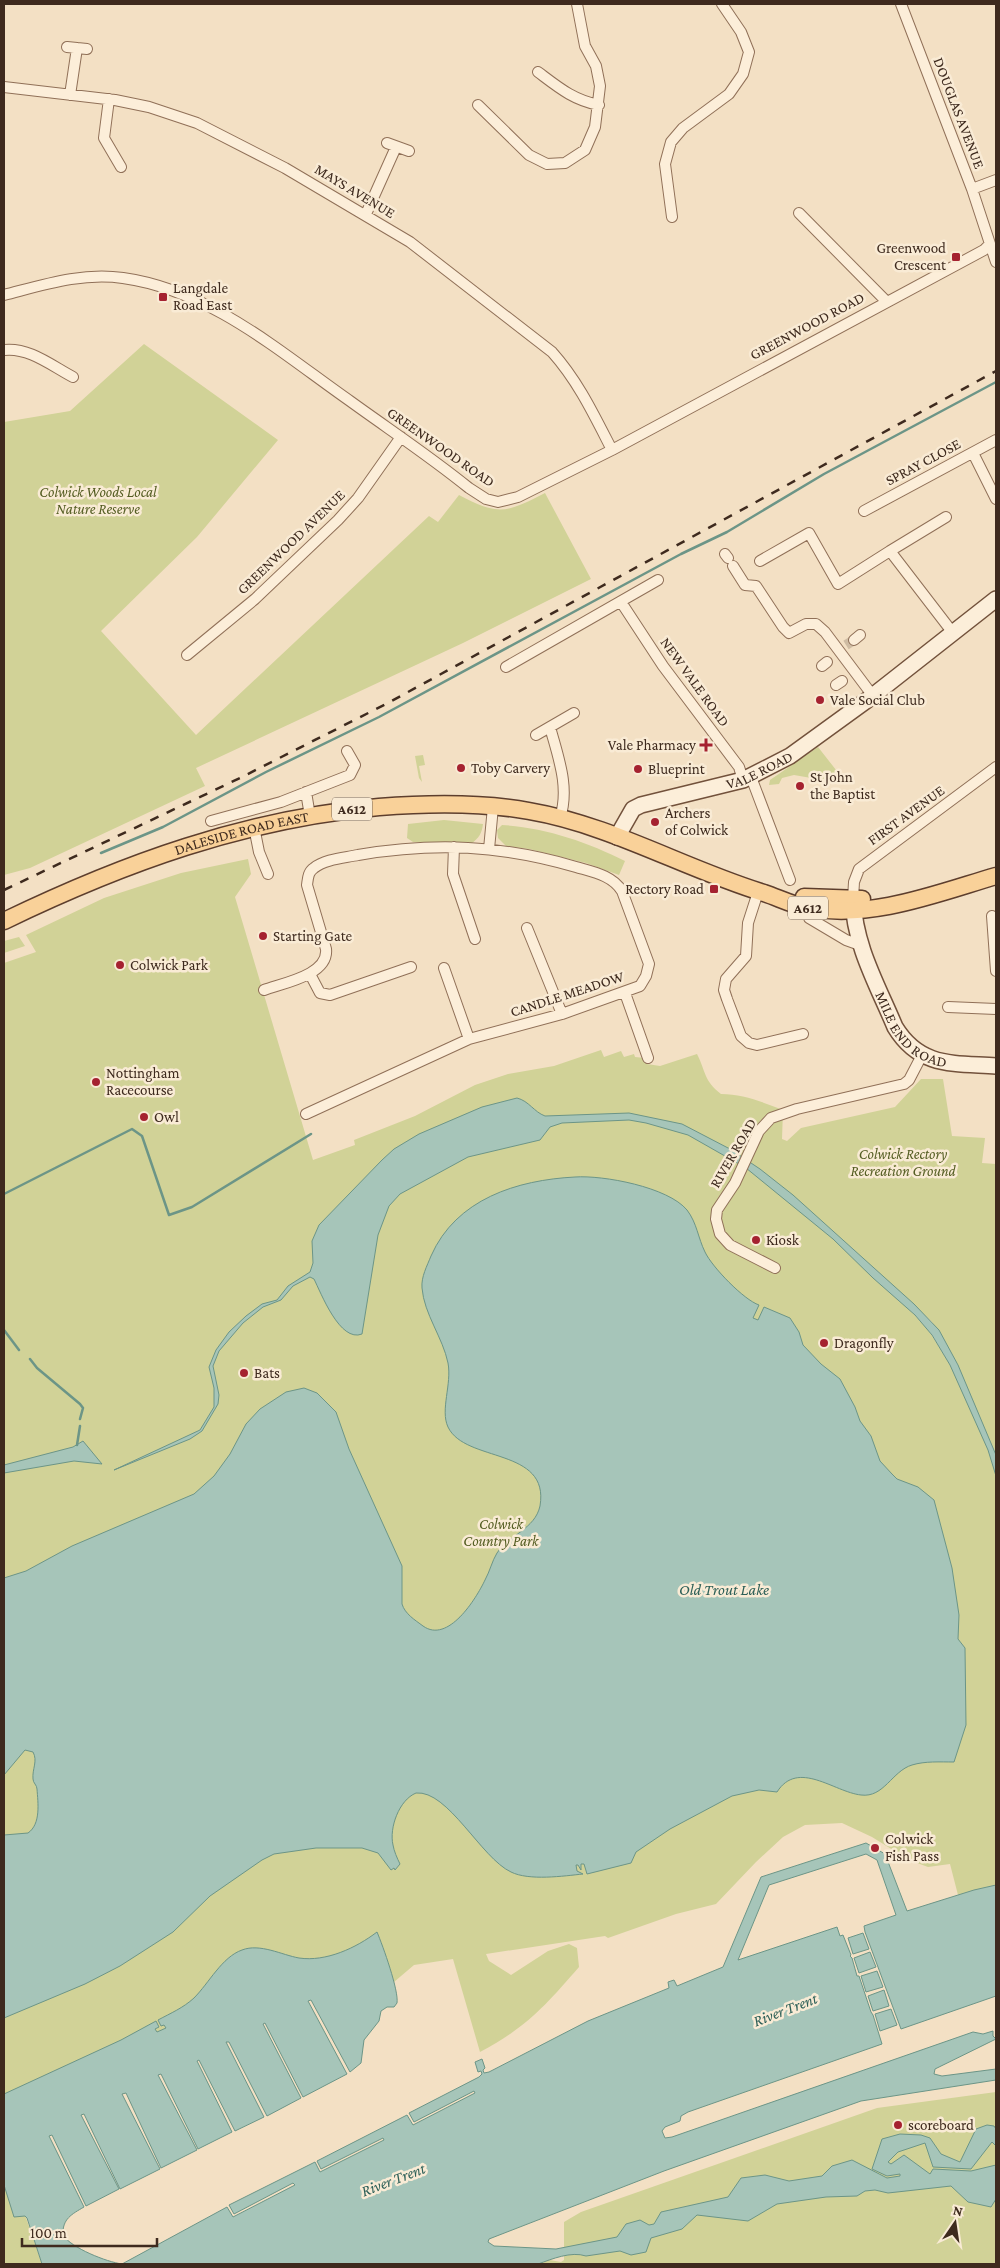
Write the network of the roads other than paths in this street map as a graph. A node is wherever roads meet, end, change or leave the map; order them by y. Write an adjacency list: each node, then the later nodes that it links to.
1 (577, 4): 10 (street)
2 (722, 4): 17 (street)
3 (901, 4): 14 (street, DOUGLAS AVENUE)
4 (77, 48): 7 (street)
5 (538, 72): 10 (street)
6 (4, 87): 7 (street, MAYS AVENUE)
7 (70, 95): 8 (street, MAYS AVENUE)
8 (109, 99): 12 (street); 16 (street, MAYS AVENUE)
9 (478, 105): 10 (street)
10 (599, 105)
11 (409, 151): 16 (street)
12 (121, 167)
13 (996, 180): 14 (street)
14 (972, 189): 18 (street, DOUGLAS AVENUE)
15 (799, 213): 21 (street)
16 (366, 214): 26 (street, MAYS AVENUE)
17 (672, 217)
18 (989, 245): 19 (street, DOUGLAS AVENUE); 21 (street, GREENWOOD ROAD)
19 (996, 262)
20 (4, 295): 24 (street, GREENWOOD ROAD)
21 (886, 301): 26 (street, GREENWOOD ROAD)
22 (4, 350): 23 (street)
23 (73, 377)
24 (401, 438): 26 (street, GREENWOOD ROAD); 38 (street, GREENWOOD AVENUE)
25 (996, 440): 27 (street, SPRAY CLOSE)
26 (612, 450)
27 (973, 453): 28 (street); 29 (street, SPRAY CLOSE)
28 (996, 499)
29 (864, 511)
30 (946, 518): 31 (street)
31 (890, 551): 33 (street); 37 (street)
32 (729, 559): 40 (street)
33 (760, 561)
34 (658, 580): 36 (street)
35 (996, 599): 37 (street, VALE ROAD)
36 (620, 602): 39 (street); 46 (street, NEW VALE ROAD)
37 (953, 633): 40 (street, VALE ROAD)
38 (187, 655)
39 (506, 666)
40 (873, 696): 46 (street, VALE ROAD)
41 (574, 713): 42 (street)
42 (550, 727): 43 (street); 51 (street)
43 (536, 734)
44 (347, 751): 47 (street)
45 (996, 767): 60 (street, FIRST AVENUE)
46 (747, 778): 53 (street, VALE ROAD); 58 (street)
47 (306, 792): 49 (street); 50 (street)
48 (493, 807): 49 (main road, DALESIDE ROAD EAST / A612); 51 (main road, A612); 55 (street)
49 (310, 816): 52 (main road, DALESIDE ROAD EAST / A612)
50 (215, 818)
51 (560, 818): 53 (main road, A612)
52 (254, 828): 56 (street); 63 (main road, DALESIDE ROAD EAST / A612)
53 (617, 837): 59 (main road, A612)
54 (454, 847): 55 (street, CANDLE MEADOW); 64 (street); 70 (street, CANDLE MEADOW)
55 (489, 849): 72 (street, CANDLE MEADOW)
56 (268, 874)
57 (996, 876): 60 (main road, A612)
58 (790, 880)
59 (761, 893): 60 (main road, A612); 76 (street)
60 (853, 904): 66 (street, MILE END ROAD)
61 (992, 916): 69 (street)
62 (809, 918): 66 (street)
63 (4, 921)
64 (475, 939)
65 (520, 941): 75 (street)
66 (860, 945): 79 (street, MILE END ROAD)
67 (411, 968): 70 (street)
68 (444, 968): 77 (street)
69 (996, 971)
70 (310, 974): 71 (street)
71 (264, 990)
72 (625, 992): 75 (street, CANDLE MEADOW); 78 (street)
73 (948, 1007): 74 (street)
74 (996, 1008)
75 (562, 1014): 77 (street, CANDLE MEADOW)
76 (803, 1034)
77 (469, 1039): 81 (street, CANDLE MEADOW)
78 (643, 1054)
79 (922, 1055): 80 (street, MILE END ROAD); 82 (street, RIVER ROAD)
80 (996, 1066)
81 (306, 1114)
82 (776, 1264)

